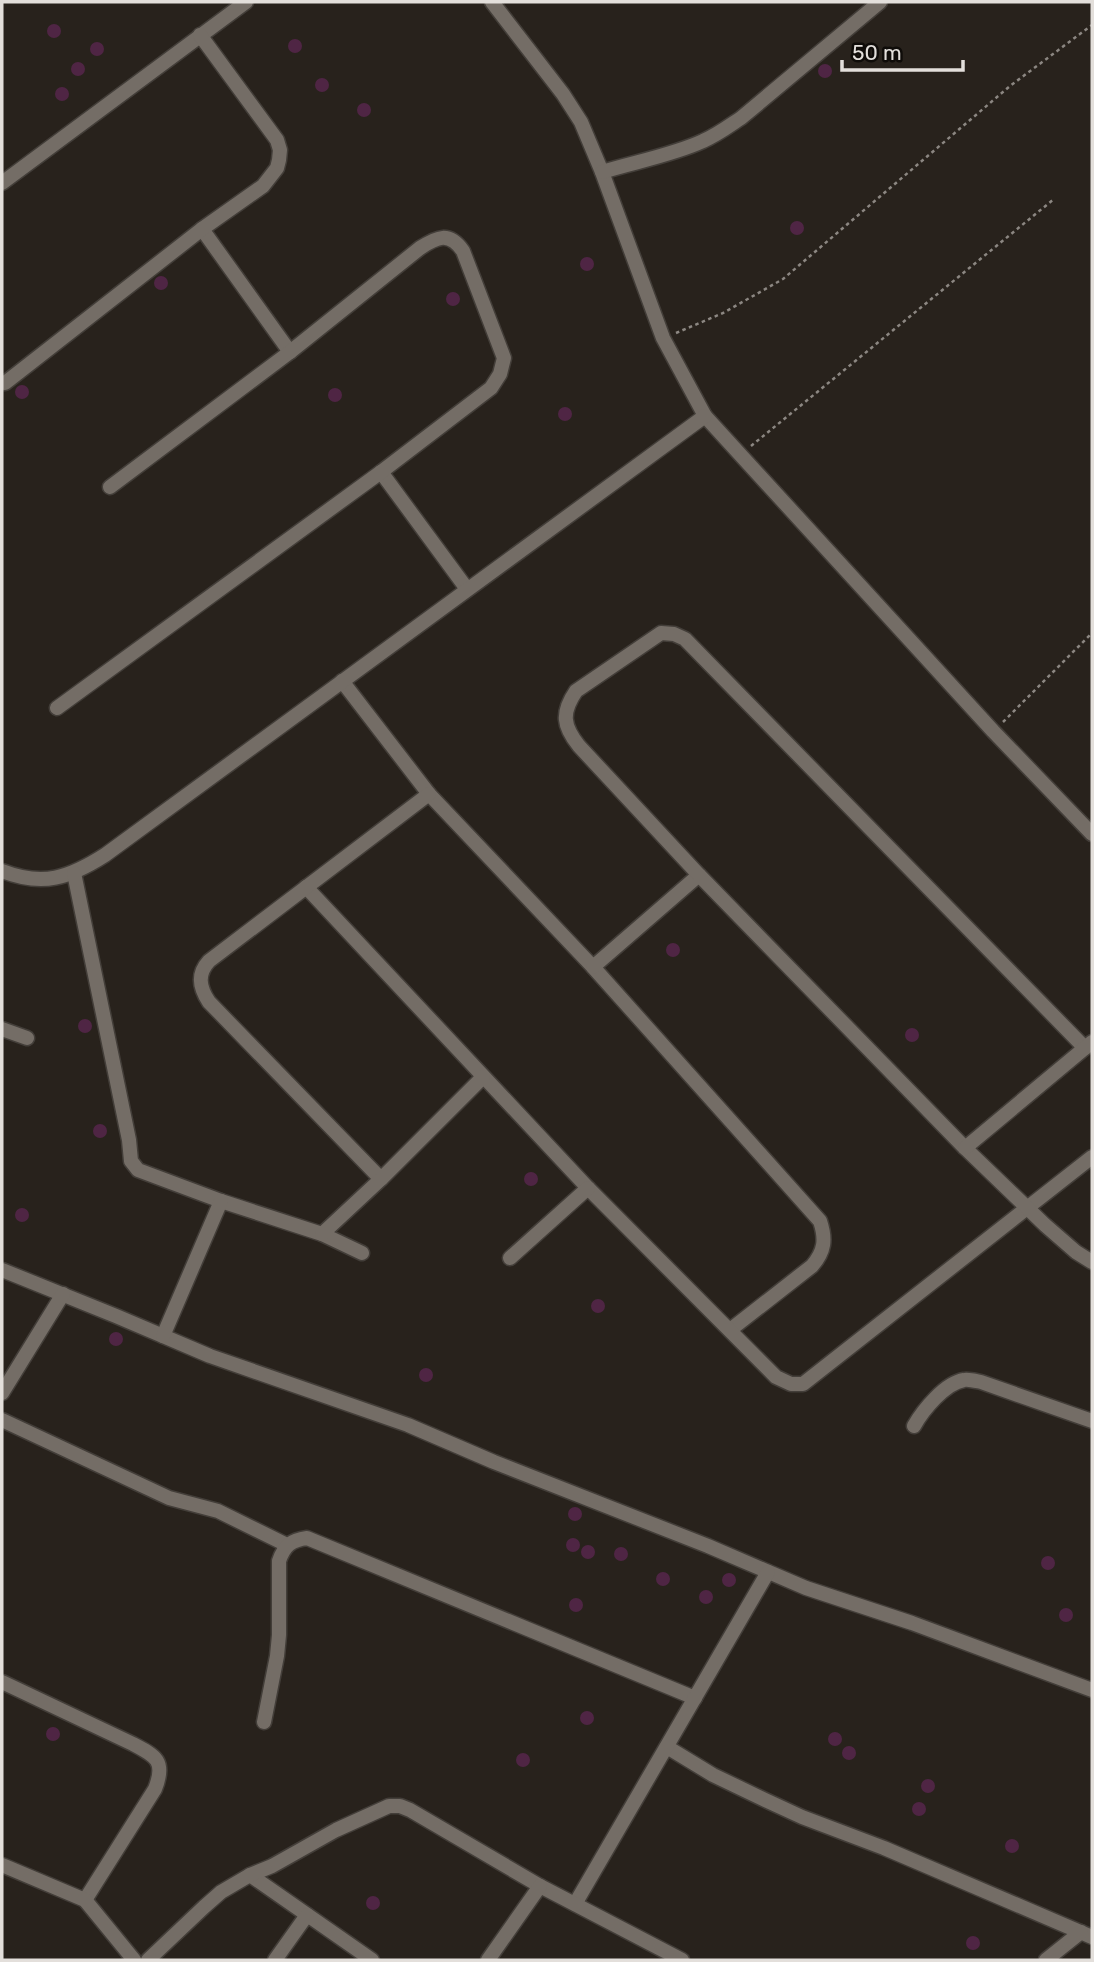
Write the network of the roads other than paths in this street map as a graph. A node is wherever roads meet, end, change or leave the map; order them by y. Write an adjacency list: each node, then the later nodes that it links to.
1 (246, 2): 4 (street)
2 (492, 2): 5 (street)
3 (880, 2): 5 (street)
4 (200, 36): 6 (street); 7 (street)
5 (602, 172): 10 (street)
6 (2, 183)
7 (202, 229): 8 (street); 9 (street)
8 (290, 352): 11 (street); 12 (street)
9 (5, 383)
10 (705, 416): 13 (street); 17 (street)
11 (381, 472): 13 (street); 15 (street)
12 (110, 487)
13 (467, 589): 14 (street)
14 (342, 681): 16 (street); 19 (street)
15 (57, 708)
16 (429, 794): 21 (street); 22 (street)
17 (1092, 834)
18 (2, 871): 19 (street)
19 (74, 873): 31 (street)
20 (699, 876): 22 (street); 25 (street); 27 (street)
21 (306, 887): 26 (street); 29 (street)
22 (593, 967): 39 (street)
23 (2, 1029): 24 (street)
24 (27, 1038)
25 (1089, 1045): 27 (street)
26 (483, 1077): 29 (street); 30 (street)
27 (965, 1148): 32 (street)
28 (1092, 1157): 32 (street)
29 (381, 1180): 33 (street)
30 (587, 1188): 35 (street); 39 (street)
31 (221, 1201): 33 (street); 40 (street)
32 (1027, 1208): 36 (street); 39 (street)
33 (322, 1234): 34 (street)
34 (362, 1254)
35 (510, 1258)
36 (1092, 1262)
37 (2, 1270): 38 (street)
38 (63, 1294): 40 (street); 41 (street)
39 (730, 1330)
40 (163, 1336): 46 (street)
41 (2, 1393)
42 (2, 1420): 45 (street)
43 (1092, 1421): 44 (street)
44 (914, 1426)
45 (287, 1545): 49 (street); 50 (street)
46 (768, 1572): 48 (street); 49 (street)
47 (2, 1682): 55 (street)
48 (1092, 1690)
49 (695, 1698): 51 (street)
50 (264, 1722)
51 (667, 1747): 56 (street); 58 (street)
52 (2, 1865): 55 (street)
53 (250, 1875): 54 (street); 57 (street); 60 (street)
54 (540, 1886): 56 (street); 63 (street)
55 (85, 1900): 59 (street)
56 (575, 1904): 64 (street)
57 (307, 1915): 61 (street); 62 (street)
58 (1086, 1935): 65 (street)
59 (134, 1960)
60 (148, 1960)
61 (275, 1960)
62 (372, 1960)
63 (488, 1960)
64 (682, 1960)
65 (1046, 1960)

